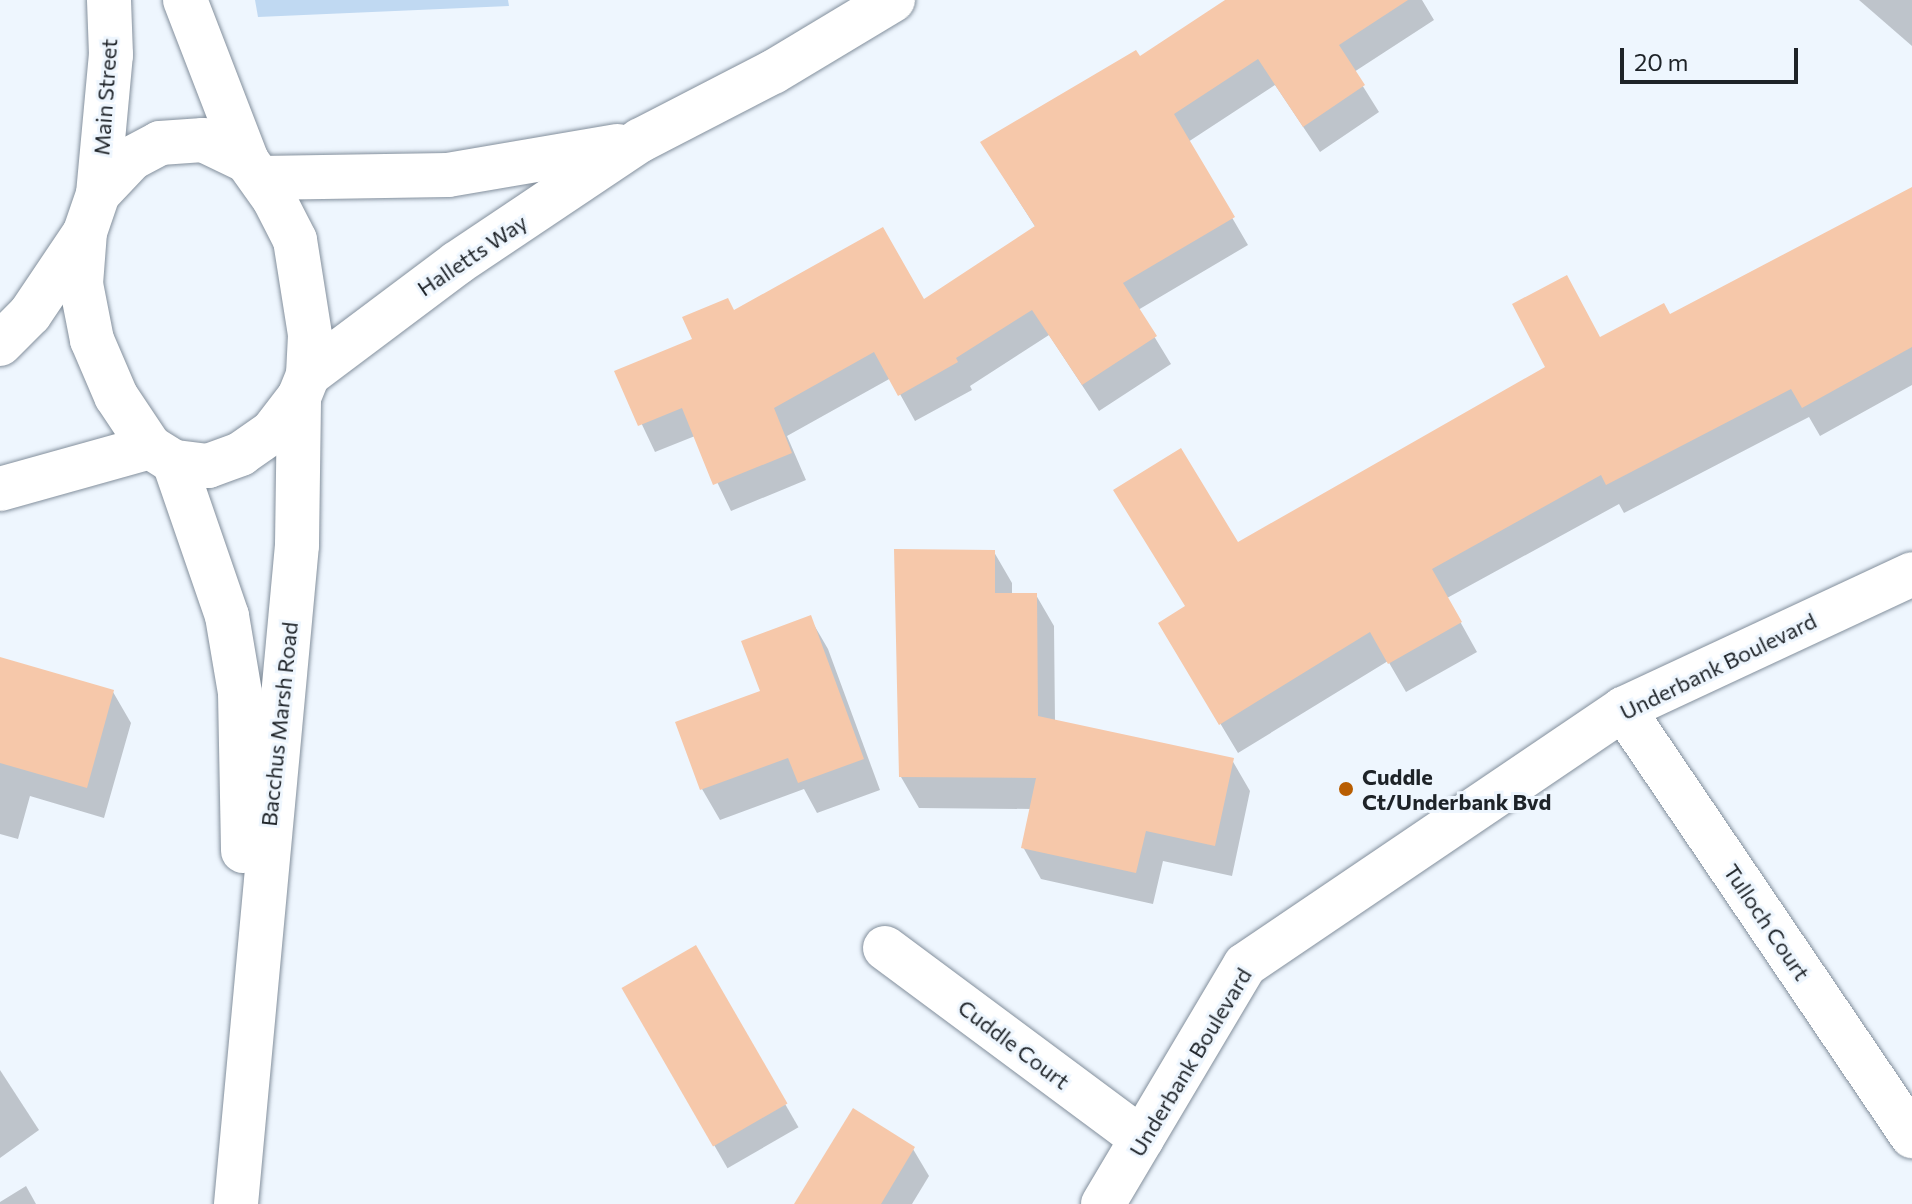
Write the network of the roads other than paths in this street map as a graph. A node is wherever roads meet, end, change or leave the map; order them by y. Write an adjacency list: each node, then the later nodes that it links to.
1 (109, 0): 6 (street, Main Street)
2 (185, 0): 5 (street)
3 (893, 0): 4 (street, Halletts Way)
4 (641, 140): 5 (street, Halletts Way); 8 (street, Halletts Way)
5 (254, 169): 6 (street); 8 (street)
6 (91, 213): 7 (street); 9 (street)
7 (0, 344)
8 (304, 386): 9 (street); 14 (street, Bacchus Marsh Road)
9 (162, 455): 10 (street); 14 (street, Bacchus Marsh Road)
10 (0, 489)
11 (1912, 574): 12 (street, Underbank Boulevard)
12 (1623, 709): 15 (street, Tulloch Court); 16 (street, Underbank Boulevard)
13 (885, 948): 16 (street, Cuddle Court)
14 (247, 1050): 17 (street, Bacchus Marsh Road)
15 (1912, 1136)
16 (1142, 1139): 18 (street, Underbank Boulevard)
17 (236, 1204)
18 (1103, 1204)

